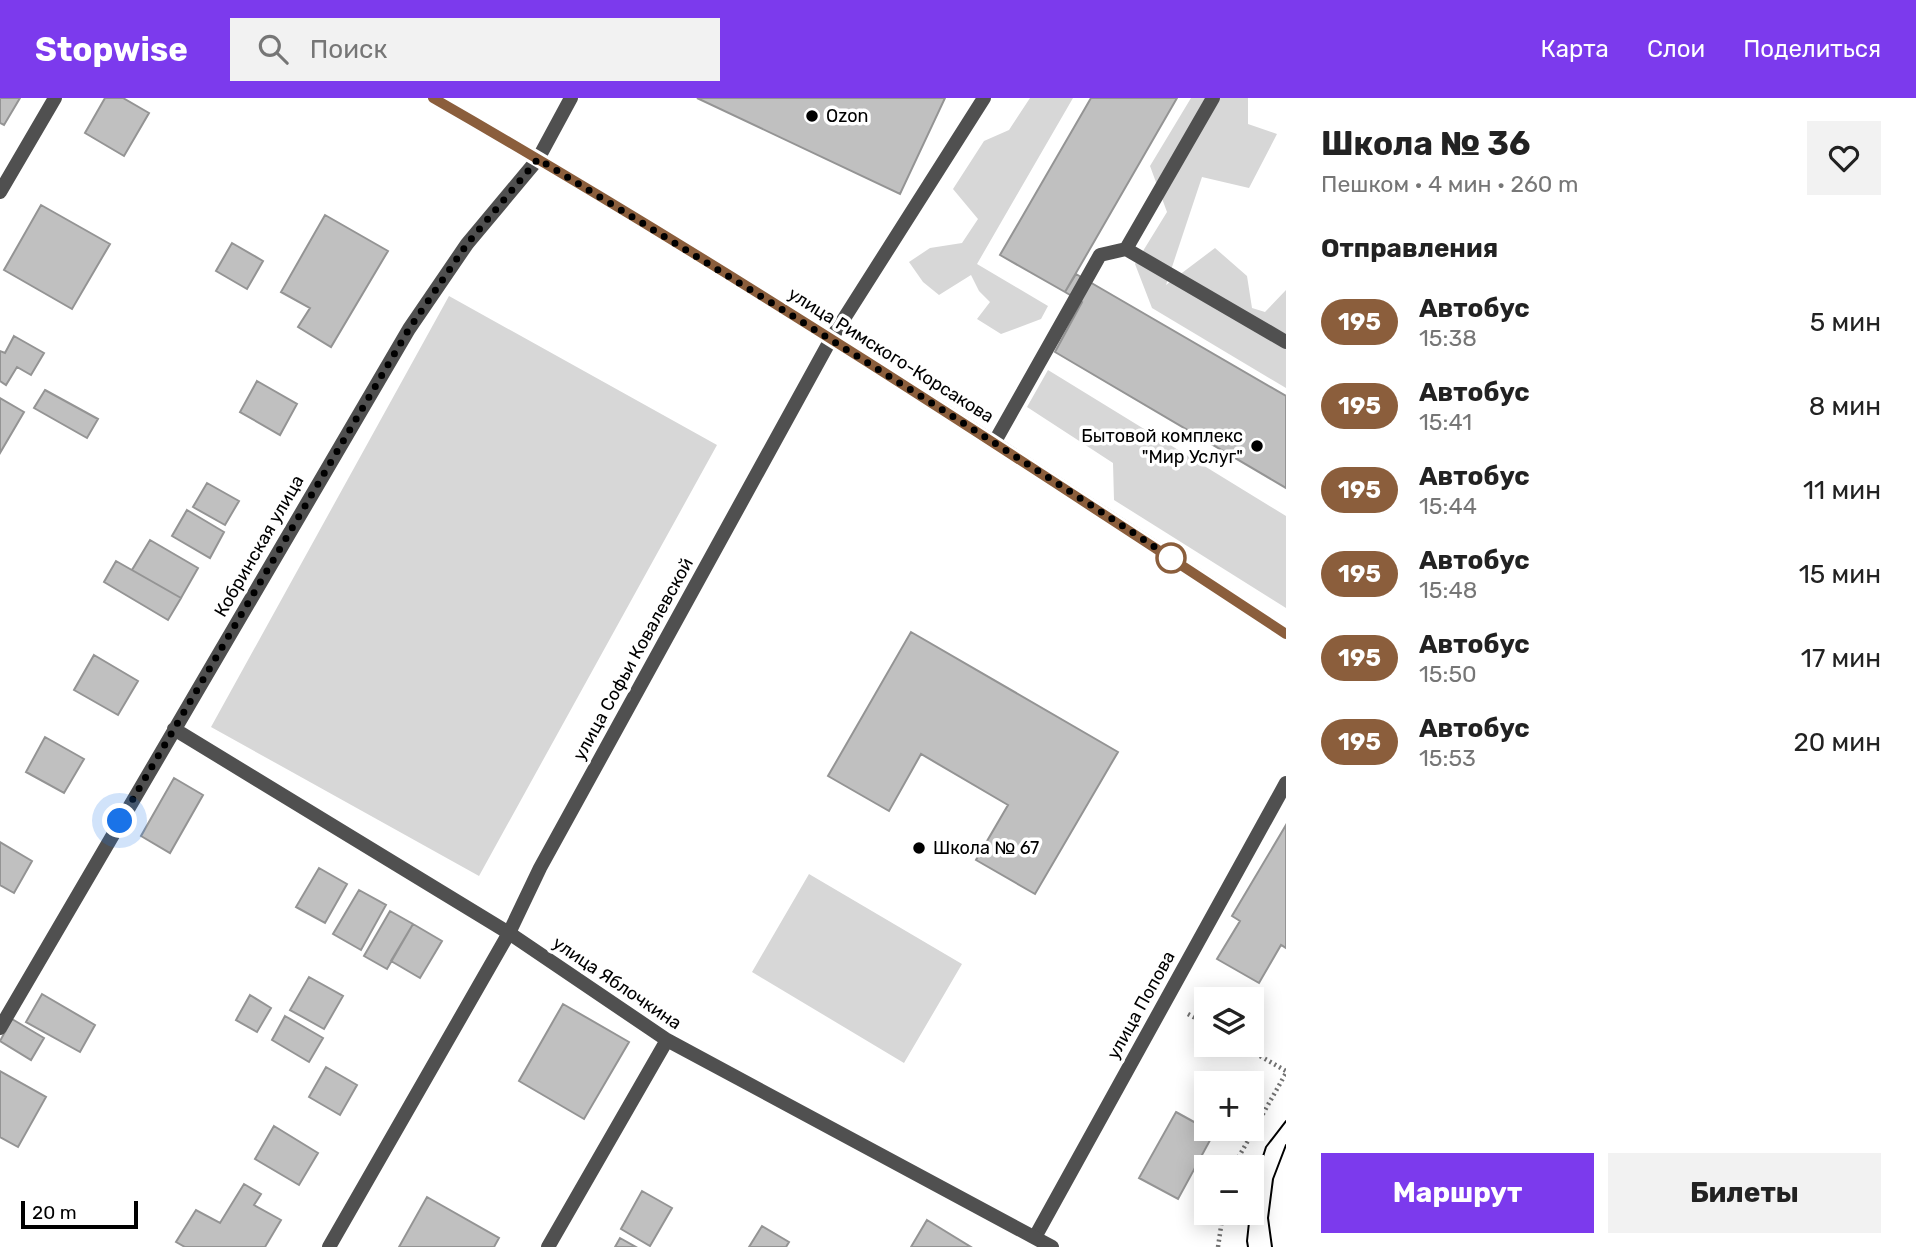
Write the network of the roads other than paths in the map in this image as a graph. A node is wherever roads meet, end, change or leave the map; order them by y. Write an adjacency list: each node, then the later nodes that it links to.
1 (55, 98): 7 (street)
2 (433, 98): 6 (main road, улица Римского-Корсакова)
3 (571, 98): 6 (street, Кобринская улица)
4 (984, 98): 9 (street, улица Софьи Ковалевской)
5 (1213, 98): 8 (street)
6 (538, 159): 9 (main road, улица Римского-Корсакова); 13 (street, Кобринская улица)
7 (0, 192)
8 (1126, 250): 10 (street); 11 (street)
9 (831, 339): 11 (main road, улица Римского-Корсакова); 15 (street, улица Софьи Ковалевской)
10 (1286, 342)
11 (994, 443): 12 (main road, улица Римского-Корсакова)
12 (1286, 634)
13 (174, 729): 15 (street, улица Яблочкина); 16 (street, Кобринская улица)
14 (1286, 783): 18 (street, улица Попова)
15 (509, 933): 17 (street, улица Яблочкина); 19 (street, улица Софьи Ковалевской)
16 (0, 1028)
17 (667, 1040): 18 (street, улица Яблочкина); 20 (street)
18 (1032, 1242): 21 (street, улица Яблочкина)
19 (329, 1247)
20 (548, 1247)
21 (1052, 1247)

